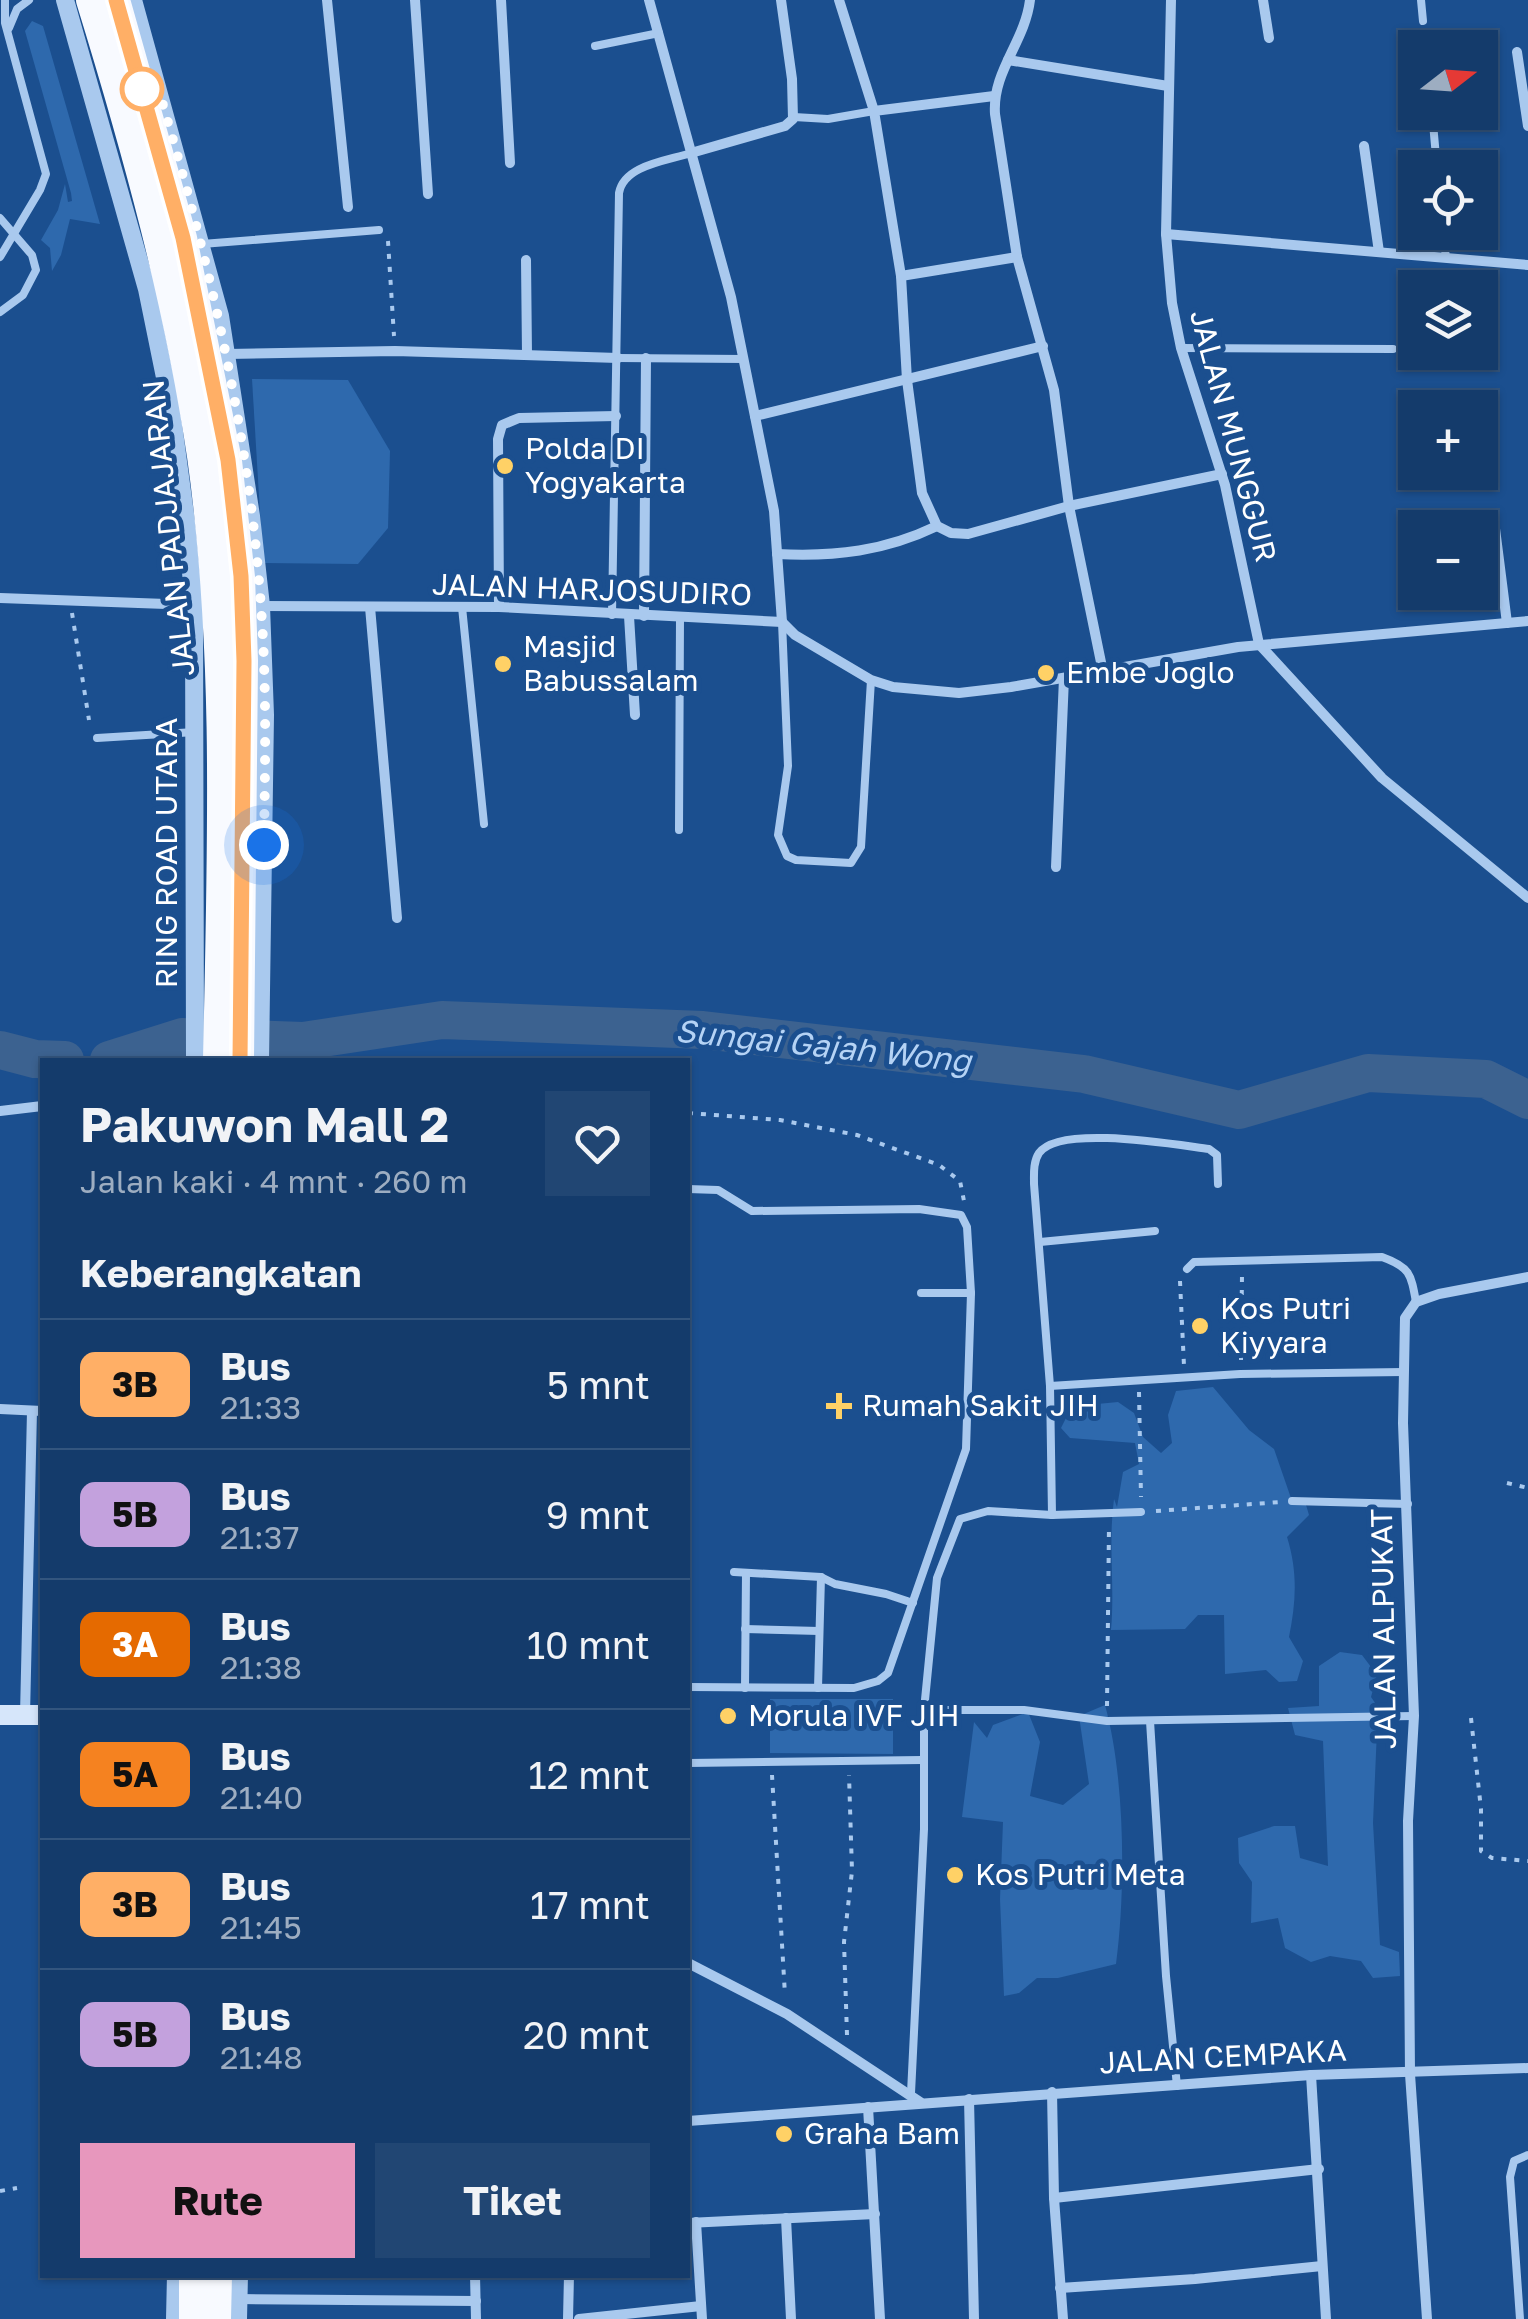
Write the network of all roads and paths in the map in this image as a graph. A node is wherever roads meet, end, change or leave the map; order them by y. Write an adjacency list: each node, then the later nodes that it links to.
1 (5, 0): 20 (lane)
2 (29, 0): 20 (lane)
3 (55, 0): 17 (lane)
4 (66, 0): 17 (street, RING ROAD UTARA)
5 (116, 0): 53 (highway, JALAN PADJAJARAN)
6 (133, 0): 39 (street, RING ROAD UTARA)
7 (328, 0): 34 (street)
8 (415, 0): 33 (street)
9 (501, 0): 32 (street)
10 (649, 0): 19 (street)
11 (781, 0): 28 (street)
12 (839, 0): 27 (street)
13 (1030, 0): 24 (street)
14 (1171, 0): 25 (street, JALAN MUNGGUR)
15 (1262, 0): 21 (street)
16 (1421, 0): 18 (lane)
17 (80, 9): 68 (street, RING ROAD UTARA); 93 (highway, JALAN PADJAJARAN)
18 (1423, 22)
19 (658, 33): 22 (lane); 31 (street)
20 (9, 38): 37 (lane)
21 (1269, 38)
22 (595, 46)
23 (1517, 52): 29 (street)
24 (1008, 60): 25 (street); 26 (street)
25 (1168, 86): 38 (street, JALAN MUNGGUR)
26 (994, 96): 27 (street); 43 (street)
27 (874, 111): 28 (lane); 47 (street)
28 (794, 116): 31 (street)
29 (1528, 126)
30 (1364, 146): 41 (street)
31 (691, 153): 55 (lane); 57 (street)
32 (510, 163)
33 (428, 194)
34 (348, 207)
35 (0, 218): 37 (lane)
36 (379, 230): 39 (lane); 52 (path)
37 (14, 234): 42 (lane); 48 (lane)
38 (1166, 234): 41 (street); 50 (street, JALAN MUNGGUR)
39 (202, 244): 53 (street, RING ROAD UTARA)
40 (1445, 250): 44 (lane)
41 (1380, 252): 44 (street)
42 (0, 257)
43 (1017, 257): 47 (street); 49 (street)
44 (1446, 258): 46 (street)
45 (526, 260): 54 (street)
46 (1528, 265)
47 (900, 276): 58 (street)
48 (0, 312)
49 (1044, 346): 58 (street); 62 (street)
50 (1181, 348): 51 (lane); 61 (street, JALAN MUNGGUR)
51 (1393, 349)
52 (394, 351): 53 (street); 54 (street)
53 (217, 354): 69 (street, RING ROAD UTARA); 93 (highway, JALAN PADJAJARAN)
54 (527, 355): 55 (street)
55 (618, 358): 56 (lane); 59 (lane)
56 (646, 358): 57 (lane); 75 (street)
57 (744, 359): 60 (street)
58 (907, 380): 60 (street); 63 (street)
59 (616, 416): 72 (street); 73 (lane)
60 (755, 416): 65 (street)
61 (1222, 474): 62 (street); 80 (street, JALAN MUNGGUR)
62 (1069, 506): 63 (street); 81 (street)
63 (937, 526): 65 (street)
64 (1498, 550): 79 (street)
65 (778, 554): 77 (street)
66 (0, 598): 67 (street)
67 (70, 598): 68 (street); 85 (path)
68 (194, 605): 86 (street, RING ROAD UTARA)
69 (261, 606): 70 (street, JALAN HARJOSUDIRO); 93 (street, RING ROAD UTARA)
70 (370, 606): 71 (street, JALAN HARJOSUDIRO); 92 (street)
71 (462, 607): 72 (street, JALAN HARJOSUDIRO); 88 (lane)
72 (499, 608): 73 (street, JALAN HARJOSUDIRO)
73 (612, 615): 74 (street, JALAN HARJOSUDIRO)
74 (629, 616): 75 (street, JALAN HARJOSUDIRO); 84 (street)
75 (644, 616): 76 (street, JALAN HARJOSUDIRO)
76 (680, 618): 77 (street, JALAN HARJOSUDIRO); 89 (lane)
77 (782, 622): 83 (street, JALAN HARJOSUDIRO); 83 (lane)
78 (1528, 622): 79 (street, JALAN HARJOSUDIRO)
79 (1508, 623): 80 (street, JALAN HARJOSUDIRO)
80 (1259, 644): 81 (street, JALAN HARJOSUDIRO); 91 (street)
81 (1102, 672): 82 (street, JALAN HARJOSUDIRO)
82 (1064, 678): 83 (street, JALAN HARJOSUDIRO); 90 (street)
83 (871, 680)
84 (634, 715)
85 (89, 720)
86 (195, 732): 87 (lane); 93 (street, RING ROAD UTARA)
87 (97, 738)
88 (484, 824)
89 (679, 830)
90 (1056, 867)
91 (1528, 898)
92 (397, 918)
93 (229, 987): 94 (street, RING ROAD UTARA); 95 (highway, JALAN PADJAJARAN); 96 (highway, JALAN PADJAJARAN); 97 (street, RING ROAD UTARA)
94 (196, 1058)
95 (217, 1058)
96 (240, 1058)
97 (259, 1058)
98 (40, 1106): 99 (street)
99 (0, 1112)
100 (690, 1114): 103 (path)
101 (1218, 1184): 105 (lane)
102 (690, 1189): 103 (lane)
103 (961, 1215): 109 (lane)
104 (1155, 1231): 105 (lane)
105 (1040, 1242): 116 (lane)
106 (1242, 1260): 107 (lane); 111 (lane); 113 (path)
107 (1187, 1269): 114 (path)
108 (1528, 1277): 111 (street)
109 (971, 1293): 110 (lane); 129 (lane)
110 (921, 1294)
111 (1416, 1302): 112 (street, JALAN ALPUKAT)
112 (1404, 1372): 113 (lane); 122 (street, JALAN ALPUKAT)
113 (1240, 1374): 114 (lane)
114 (1185, 1377): 115 (lane)
115 (1139, 1382): 116 (lane); 123 (path)
116 (1050, 1386): 125 (lane)
117 (0, 1409): 118 (street)
118 (37, 1411): 137 (street)
119 (1507, 1483): 120 (path)
120 (1528, 1488)
121 (1292, 1502): 122 (lane); 123 (path)
122 (1408, 1504): 138 (street, JALAN ALPUKAT)
123 (1141, 1512): 124 (lane)
124 (1109, 1514): 125 (lane); 140 (path)
125 (1052, 1515): 135 (lane)
126 (734, 1572): 127 (lane)
127 (746, 1573): 128 (lane); 130 (lane)
128 (821, 1577): 129 (lane); 131 (lane)
129 (913, 1603): 134 (lane)
130 (744, 1630): 131 (lane); 133 (lane)
131 (819, 1631): 134 (lane)
132 (690, 1687): 133 (lane)
133 (745, 1688): 134 (lane)
134 (818, 1688)
135 (924, 1710): 140 (lane); 142 (lane)
136 (0, 1714): 137 (main road)
137 (34, 1715)
138 (1414, 1716): 141 (lane); 151 (street, JALAN ALPUKAT)
139 (1471, 1718): 146 (path)
140 (1107, 1720): 141 (lane)
141 (1150, 1720): 153 (lane)
142 (922, 1760): 144 (lane); 154 (lane)
143 (771, 1761): 144 (lane); 145 (lane); 148 (path)
144 (849, 1761): 149 (path)
145 (690, 1763)
146 (1528, 1861)
147 (690, 1964): 148 (street)
148 (787, 2014): 149 (street)
149 (848, 2054): 154 (street)
150 (1528, 2068): 151 (street, JALAN CEMPAKA)
151 (1410, 2074): 152 (street, JALAN CEMPAKA); 191 (street, JALAN ALPUKAT)
152 (1311, 2075): 153 (street, JALAN CEMPAKA); 161 (street)
153 (1177, 2086): 155 (street, JALAN CEMPAKA)
154 (911, 2092): 157 (street)
155 (1052, 2092): 156 (street, JALAN CEMPAKA); 164 (street)
156 (969, 2099): 157 (street, JALAN CEMPAKA); 188 (street)
157 (920, 2102): 158 (street, JALAN CEMPAKA)
158 (868, 2107): 159 (street, JALAN CEMPAKA); 165 (street)
159 (690, 2121)
160 (1528, 2155): 192 (lane)
161 (1318, 2169): 164 (street); 168 (street)
162 (16, 2188): 163 (path)
163 (0, 2191)
164 (1054, 2198): 175 (street)
165 (875, 2214): 166 (street); 187 (street)
166 (786, 2218): 167 (street); 186 (street)
167 (692, 2223): 178 (street)
168 (1322, 2266): 175 (street); 190 (street)
169 (176, 2278): 179 (street)
170 (194, 2278): 180 (highway)
171 (218, 2278): 181 (highway)
172 (239, 2278): 176 (street)
173 (475, 2278): 177 (street)
174 (569, 2278): 184 (street)
175 (1060, 2288): 189 (street)
176 (239, 2299): 177 (street); 182 (street)
177 (476, 2301): 183 (street)
178 (702, 2313): 185 (street)
179 (175, 2319)
180 (193, 2319)
181 (217, 2319)
182 (238, 2319)
183 (476, 2319)
184 (568, 2319)
185 (579, 2319)
186 (791, 2319)
187 (880, 2319)
188 (974, 2319)
189 (1063, 2319)
190 (1326, 2319)
191 (1427, 2319)
192 (1520, 2319)

